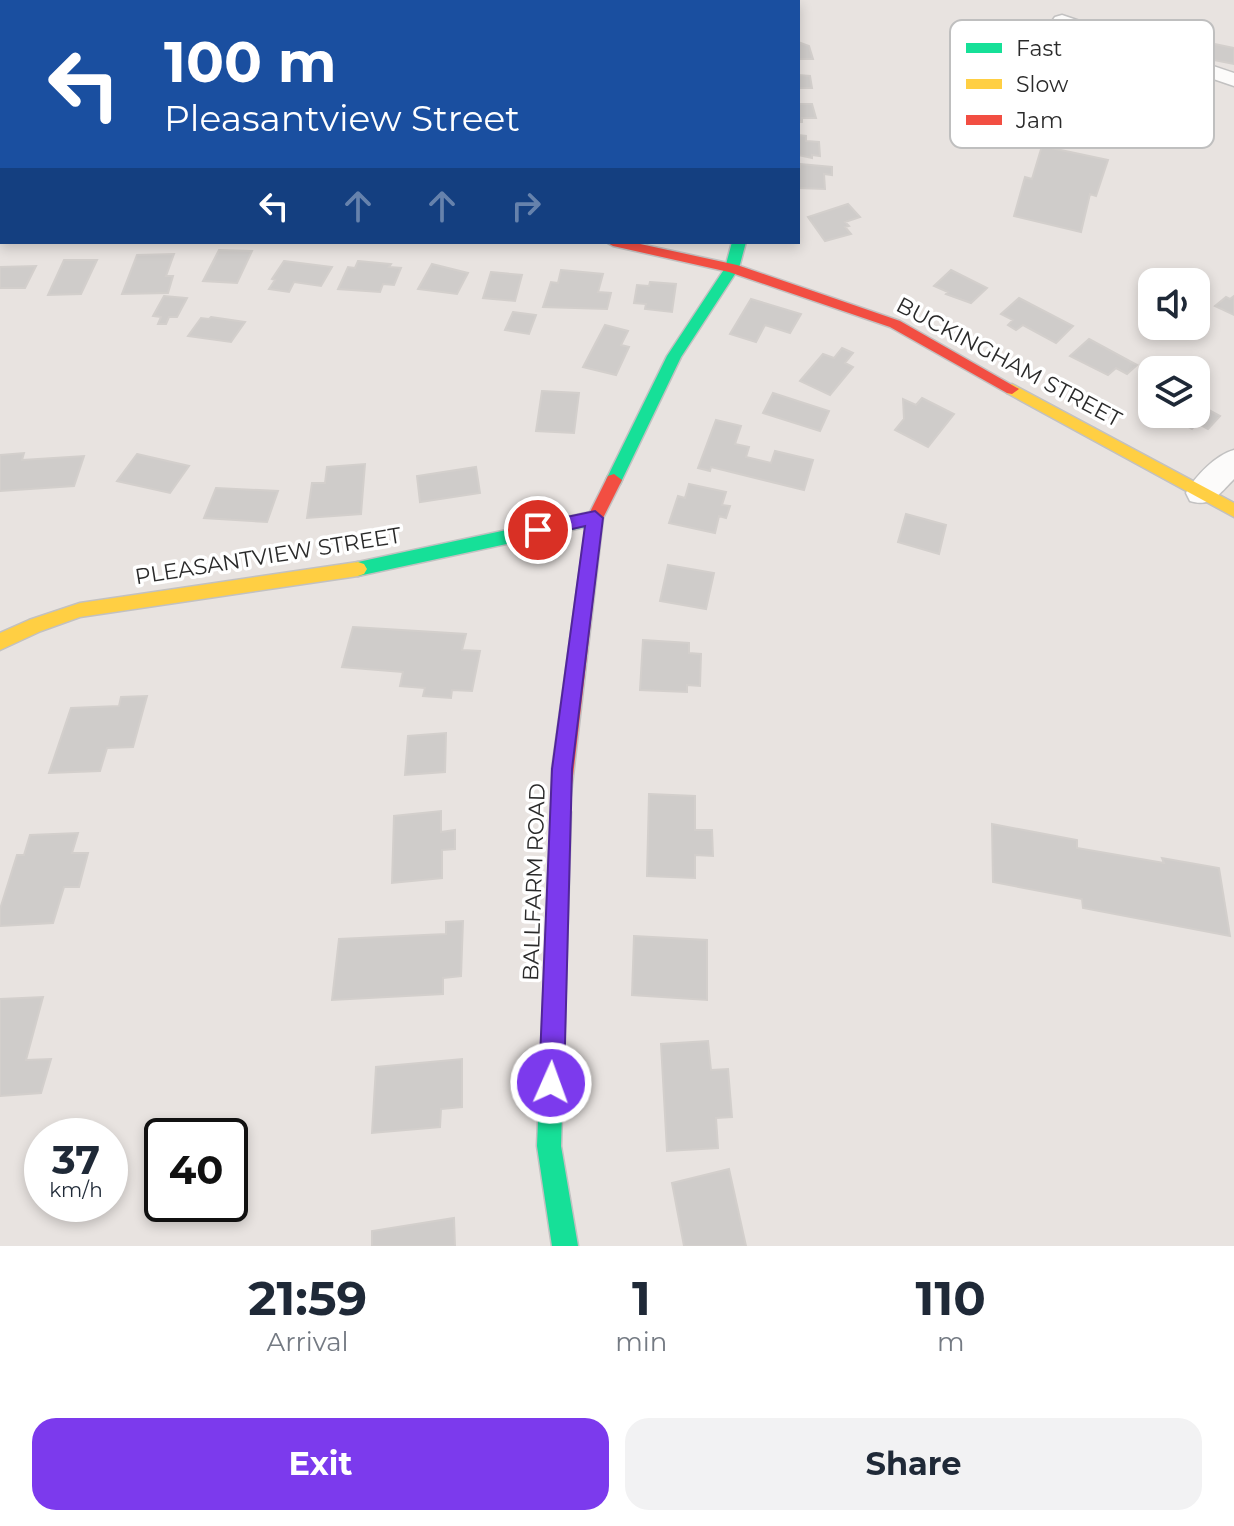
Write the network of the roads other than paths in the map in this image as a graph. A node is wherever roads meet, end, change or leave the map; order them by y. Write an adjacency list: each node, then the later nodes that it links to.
1 (1214, 73): 2 (street)
2 (1234, 80)
3 (622, 244): 5 (street, BUCKINGHAM STREET)
4 (738, 244): 5 (street, BALLFARM ROAD)
5 (732, 268): 7 (street, BUCKINGHAM STREET); 9 (street, BALLFARM ROAD)
6 (1234, 461): 7 (street)
7 (1201, 493): 8 (street, BUCKINGHAM STREET)
8 (1234, 511)
9 (595, 518): 10 (street, PLEASANTVIEW STREET); 11 (street, BALLFARM ROAD)
10 (0, 642)
11 (565, 1246)

